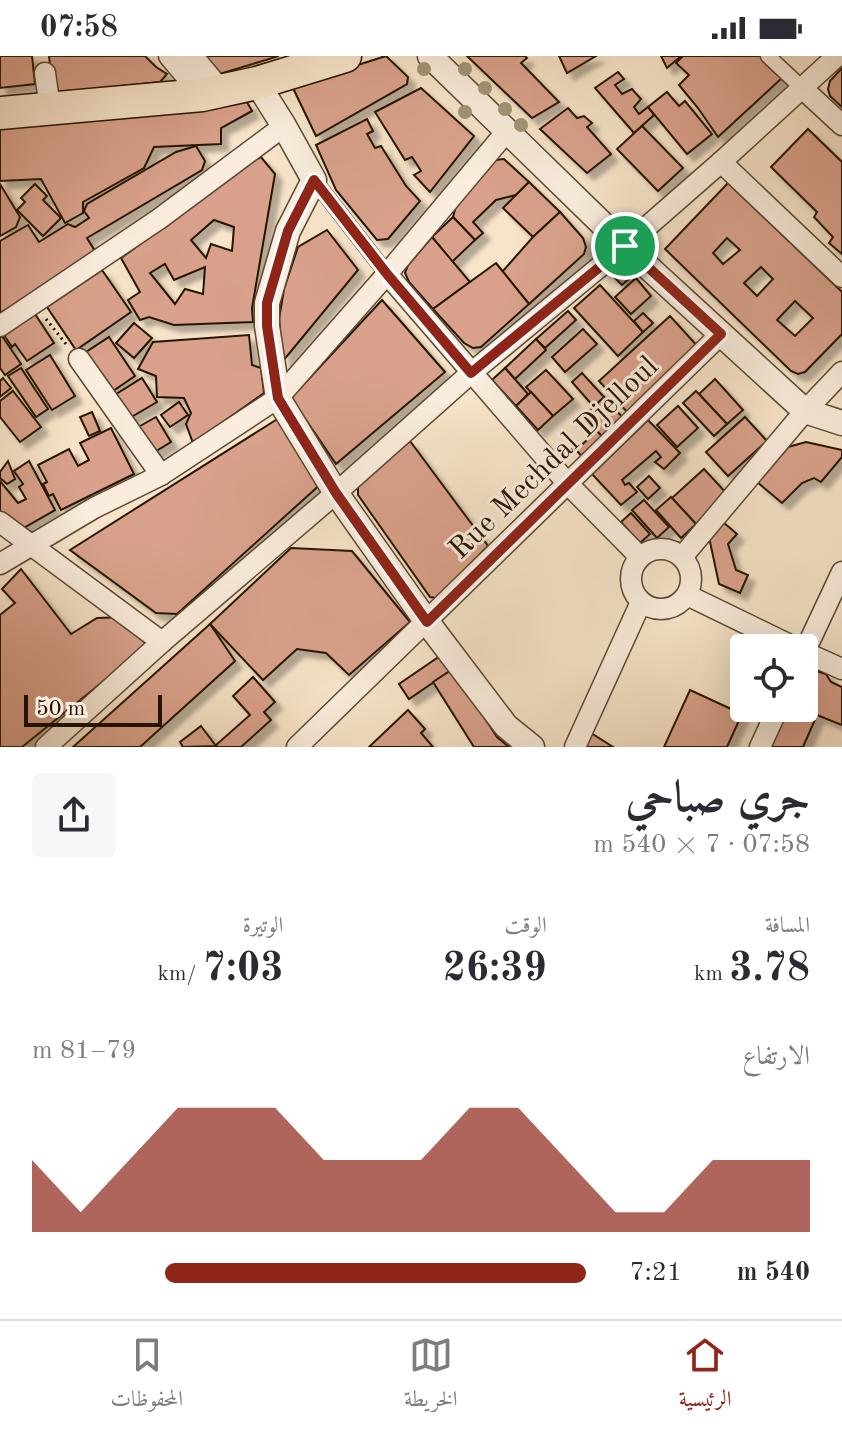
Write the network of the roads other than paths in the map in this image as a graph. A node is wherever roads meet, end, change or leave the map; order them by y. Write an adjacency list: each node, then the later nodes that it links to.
1 (169, 56): 10 (street)
2 (190, 56): 10 (street)
3 (341, 56): 8 (main road)
4 (430, 56): 15 (street)
5 (768, 56): 9 (street)
6 (837, 56): 9 (street)
7 (45, 73): 11 (street)
8 (257, 83): 10 (main road); 14 (street)
9 (802, 88): 13 (street); 16 (street)
10 (211, 93): 11 (main road)
11 (50, 108): 12 (main road)
12 (0, 113)
13 (842, 125)
14 (284, 126): 17 (street); 21 (street)
15 (507, 131): 18 (street); 19 (street)
16 (721, 162): 18 (street); 20 (street)
17 (314, 180): 19 (street); 26 (street)
18 (625, 246): 22 (street); 25 (street)
19 (387, 274): 25 (street); 26 (street)
20 (842, 277)
21 (0, 326)
22 (721, 334): 27 (street); 30 (street, Rue Mechdal Djelloul)
23 (79, 359): 29 (street)
24 (842, 372): 27 (street)
25 (471, 373): 30 (street); 31 (street)
26 (278, 398): 29 (street); 31 (street)
27 (805, 411): 28 (street); 35 (street)
28 (842, 423)
29 (161, 475): 33 (street)
30 (568, 484): 34 (street); 40 (street, Rue Mechdal Djelloul)
31 (336, 493): 40 (street); 43 (street)
32 (0, 522): 33 (street)
33 (31, 545): 36 (street); 43 (street)
34 (640, 557): 35 (street); 39 (street)
35 (682, 557): 38 (street)
36 (0, 564)
37 (842, 572): 42 (street)
38 (687, 595): 39 (street); 41 (street)
39 (641, 602): 50 (street)
40 (427, 622): 48 (street, Rue Mechdal Djelloul); 49 (street)
41 (767, 634)
42 (813, 634)
43 (162, 642): 47 (street)
44 (818, 658): 45 (street)
45 (842, 669)
46 (772, 722): 51 (street)
47 (46, 747)
48 (297, 747)
49 (532, 747)
50 (575, 747)
51 (760, 747)

